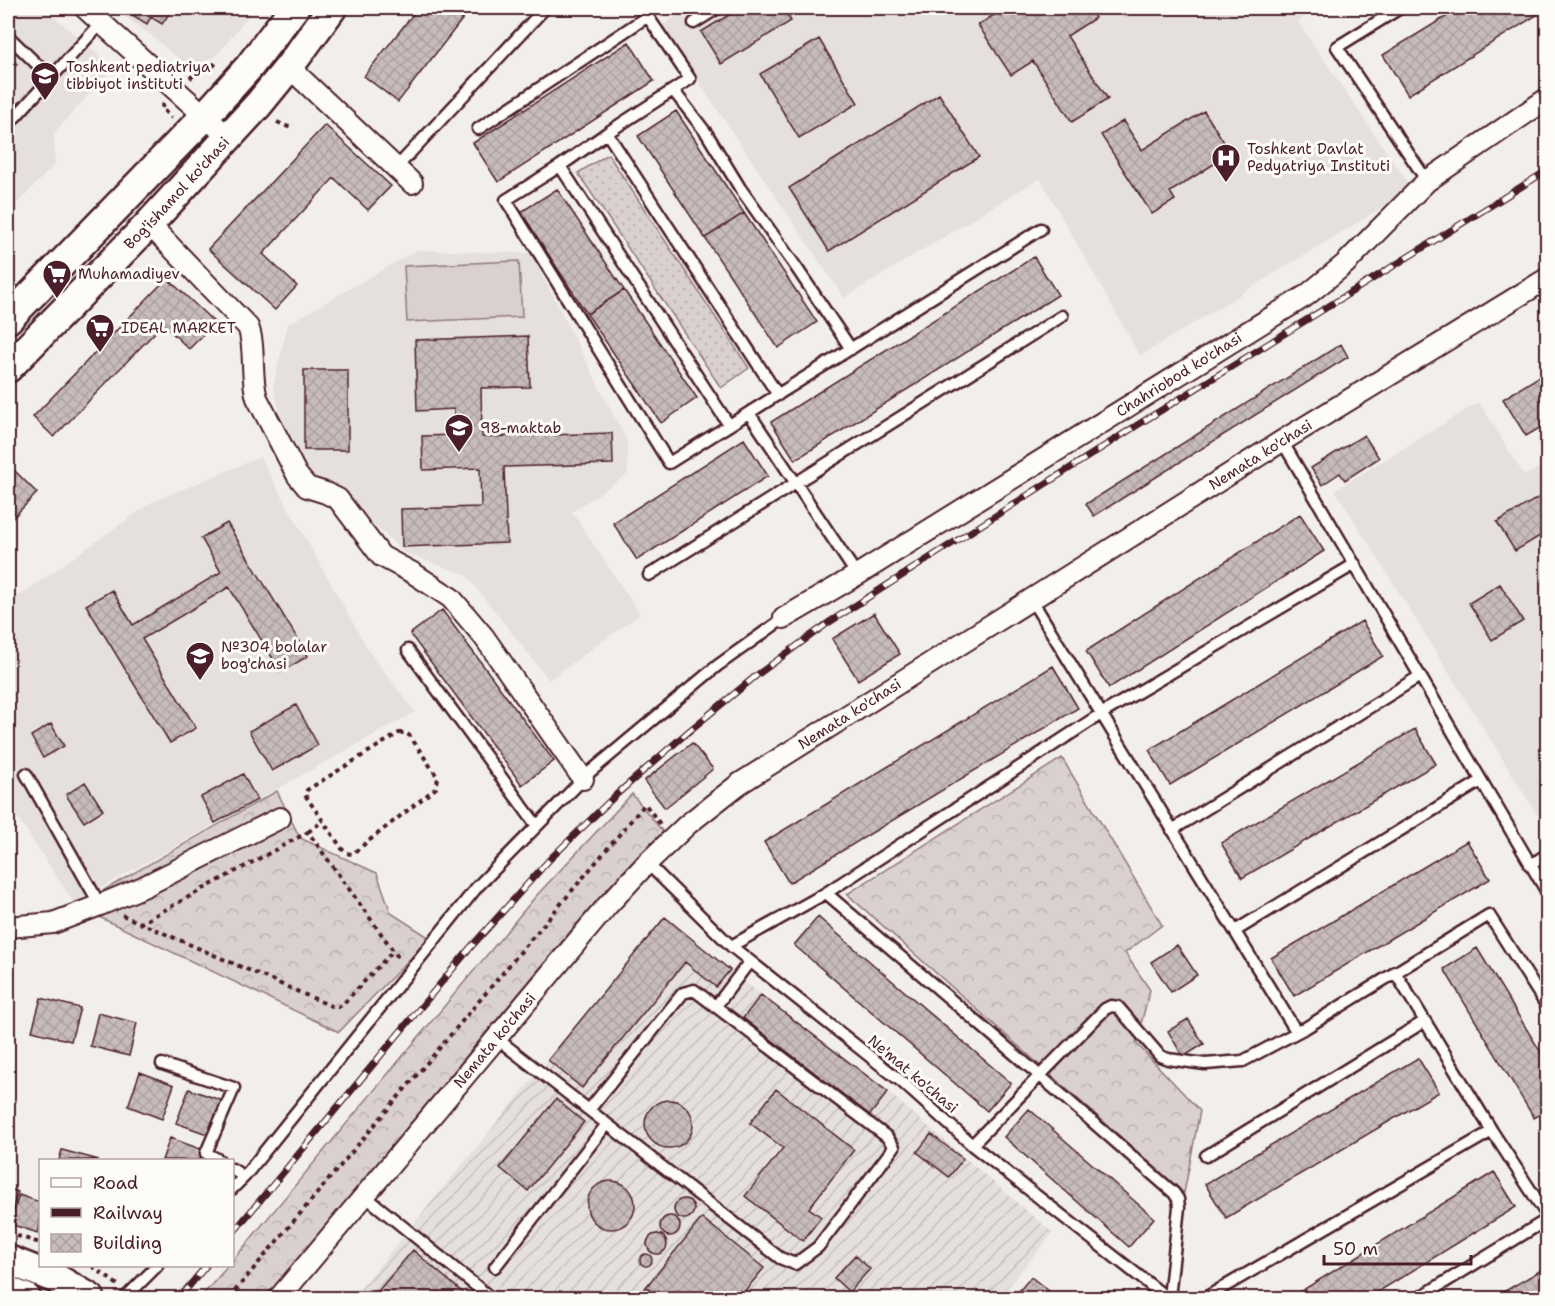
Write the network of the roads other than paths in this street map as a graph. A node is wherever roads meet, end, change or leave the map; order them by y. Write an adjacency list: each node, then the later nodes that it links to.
1 (85, 8): 8 (street)
2 (294, 8): 15 (main road, Bog'ishamol ko'chasi)
3 (332, 8): 11 (main road, Bog'ishamol ko'chasi)
4 (545, 8): 21 (lane)
5 (718, 8): 9 (lane)
6 (1400, 8): 22 (lane)
7 (645, 12): 13 (lane); 17 (lane)
8 (101, 23): 12 (lane); 15 (street)
9 (694, 23)
10 (8, 36): 12 (lane)
11 (289, 67): 19 (main road, Bog'ishamol ko'chasi); 21 (street)
12 (51, 78): 16 (lane)
13 (673, 90): 18 (lane); 29 (lane)
14 (1548, 98): 22 (street, Chahriobod ko'chasi)
15 (205, 116): 19 (street); 28 (main road, Bog'ishamol ko'chasi)
16 (8, 125)
17 (478, 129)
18 (607, 133): 20 (lane); 31 (lane)
19 (228, 137): 24 (main road, Bog'ishamol ko'chasi)
20 (560, 166): 33 (lane); 33 (lane)
21 (396, 168): 23 (street)
22 (1427, 180): 37 (street, Chahriobod ko'chasi)
23 (412, 183)
24 (149, 224): 30 (main road, Bog'ishamol ko'chasi); 44 (street)
25 (1041, 229): 29 (lane)
26 (1548, 278): 34 (street, Nemata ko'chasi)
27 (1062, 316): 36 (lane)
28 (8, 319)
29 (850, 349): 31 (lane)
30 (8, 368)
31 (778, 394): 32 (lane)
32 (749, 412): 33 (lane); 37 (lane)
33 (729, 425)
34 (1282, 441): 35 (lane); 38 (street, Nemata ko'chasi)
35 (1355, 564): 41 (lane); 42 (lane)
36 (649, 575)
37 (857, 575): 39 (street, Chahriobod ko'chasi)
38 (1031, 599): 42 (lane); 50 (street, Nemata ko'chasi)
39 (784, 618): 44 (lane)
40 (408, 650): 47 (lane)
41 (1420, 676): 45 (lane); 48 (lane)
42 (1101, 714): 48 (lane); 52 (lane)
43 (26, 774): 54 (lane)
44 (583, 779): 47 (lane)
45 (1481, 781): 51 (lane); 56 (lane)
46 (280, 818): 54 (street)
47 (537, 826): 74 (lane)
48 (1172, 830): 56 (lane)
49 (1548, 855): 51 (lane)
50 (647, 863): 57 (lane, Ne'mat ko'chasi); 64 (street, Nemata ko'chasi)
51 (1530, 865): 53 (lane)
52 (826, 893): 57 (lane); 66 (lane)
53 (1548, 894)
54 (100, 905): 55 (street)
55 (8, 927)
56 (1235, 931): 63 (lane)
57 (731, 946): 58 (lane, Ne'mat ko'chasi)
58 (750, 961): 60 (lane); 70 (lane, Ne'mat ko'chasi)
59 (1395, 972): 61 (lane); 62 (lane); 63 (lane)
60 (716, 1006): 67 (lane); 68 (lane)
61 (1548, 1008)
62 (1425, 1021): 69 (lane); 71 (lane)
63 (1307, 1027): 66 (lane)
64 (496, 1038): 67 (lane); 76 (street, Nemata ko'chasi)
65 (162, 1065): 72 (lane)
66 (1039, 1075): 70 (lane); 87 (lane)
67 (589, 1110): 68 (lane)
68 (606, 1124): 80 (lane)
69 (1492, 1131): 77 (lane); 88 (lane)
70 (972, 1145): 87 (lane, Ne'mat ko'chasi)
71 (1206, 1156)
72 (216, 1159)
73 (234, 1170): 74 (lane)
74 (244, 1177): 75 (lane)
75 (234, 1187)
76 (365, 1196): 85 (street, Nemata ko'chasi); 86 (lane)
77 (1548, 1218): 89 (lane)
78 (8, 1260): 84 (main road)
79 (157, 1267): 82 (lane)
80 (495, 1267)
81 (8, 1291): 83 (main road)
82 (128, 1296)
83 (26, 1299)
84 (90, 1299)
85 (279, 1299)
86 (491, 1299)
87 (1168, 1299)
88 (1204, 1299)
89 (1419, 1299)

